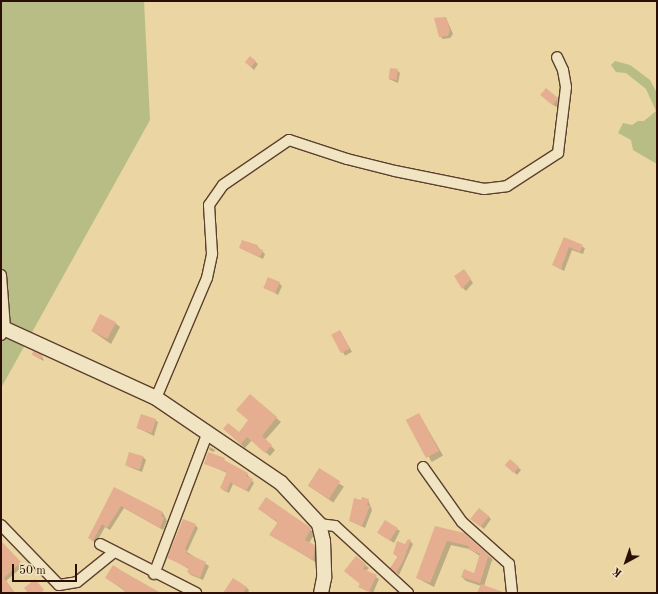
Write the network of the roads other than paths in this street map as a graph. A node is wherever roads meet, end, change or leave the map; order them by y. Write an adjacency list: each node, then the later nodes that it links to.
1 (557, 57): 4 (street)
2 (1, 275): 3 (street)
3 (2, 330): 4 (street)
4 (156, 398): 5 (street)
5 (208, 432): 7 (street); 11 (street)
6 (423, 467): 15 (street)
7 (319, 524): 13 (street); 14 (street)
8 (1, 525): 10 (street)
9 (100, 544): 10 (street)
10 (114, 552): 11 (street)
11 (154, 574): 12 (street)
12 (196, 593)
13 (321, 593)
14 (408, 593)
15 (512, 593)

